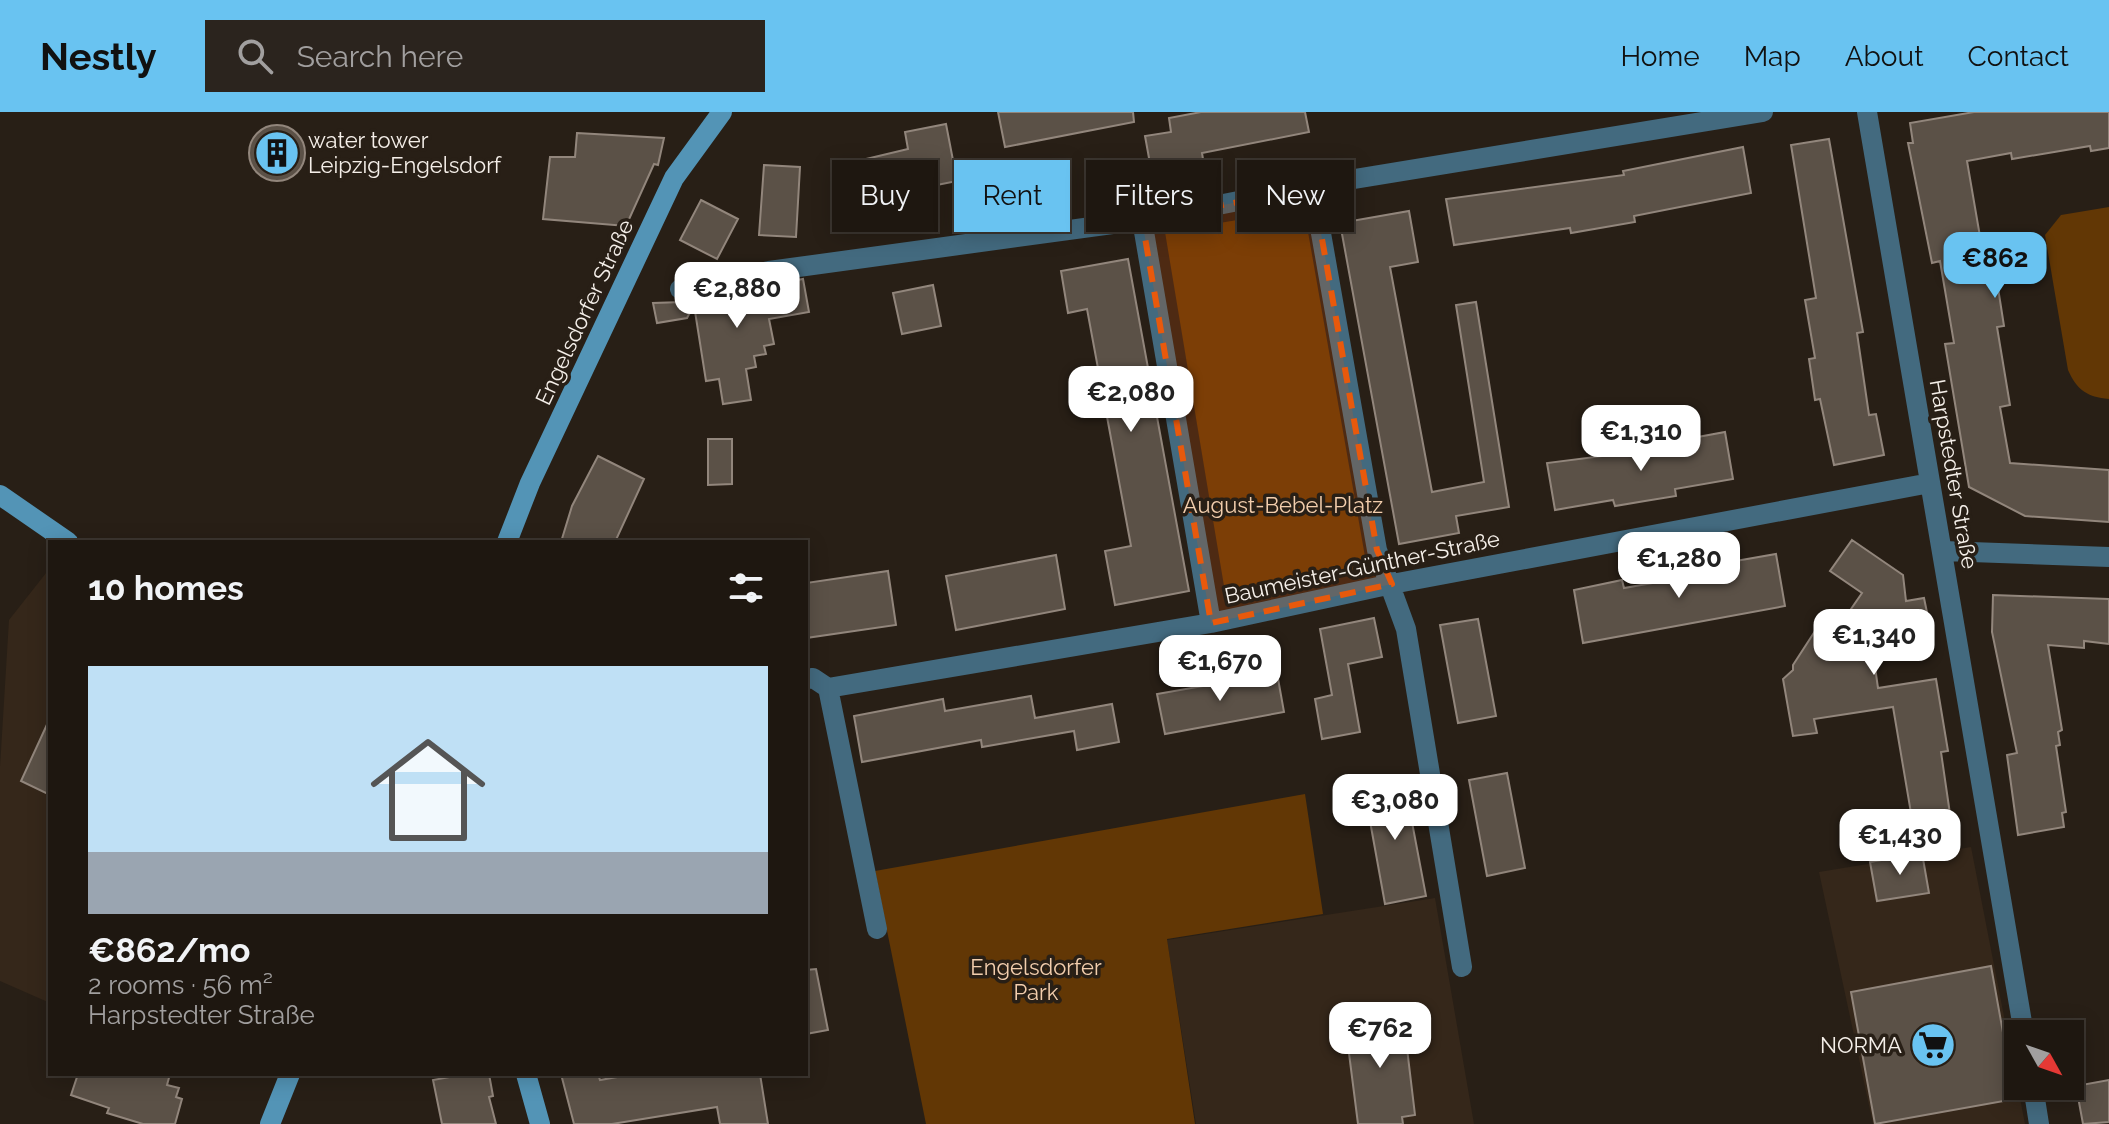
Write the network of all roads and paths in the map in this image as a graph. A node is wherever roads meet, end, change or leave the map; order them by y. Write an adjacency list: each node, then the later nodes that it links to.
1 (722, 112): 12 (main road, Engelsdorfer Straße)
2 (1763, 112): 4 (street)
3 (1867, 112): 9 (street, Harpstedter Straße)
4 (1354, 181)
5 (1086, 228): 8 (street)
6 (1144, 232): 16 (street)
7 (1321, 232): 15 (street)
8 (680, 289)
9 (1930, 483): 13 (street, Harpstedter Straße); 15 (street, Baumeister-Günther-Straße)
10 (0, 495): 11 (main road)
11 (65, 540)
12 (508, 540)
13 (1943, 551): 14 (street); 21 (street, Harpstedter Straße)
14 (2109, 557)
15 (1392, 584): 16 (street, Baumeister-Günther-Straße); 20 (street)
16 (1211, 623): 18 (street, Baumeister-Günther-Straße)
17 (808, 679): 18 (street)
18 (828, 688): 19 (street)
19 (877, 929)
20 (1462, 967)
21 (2022, 1020)
22 (289, 1076): 25 (main road)
23 (527, 1076): 26 (main road)
24 (2035, 1100): 27 (street)
25 (270, 1124)
26 (540, 1124)
27 (2039, 1124)

